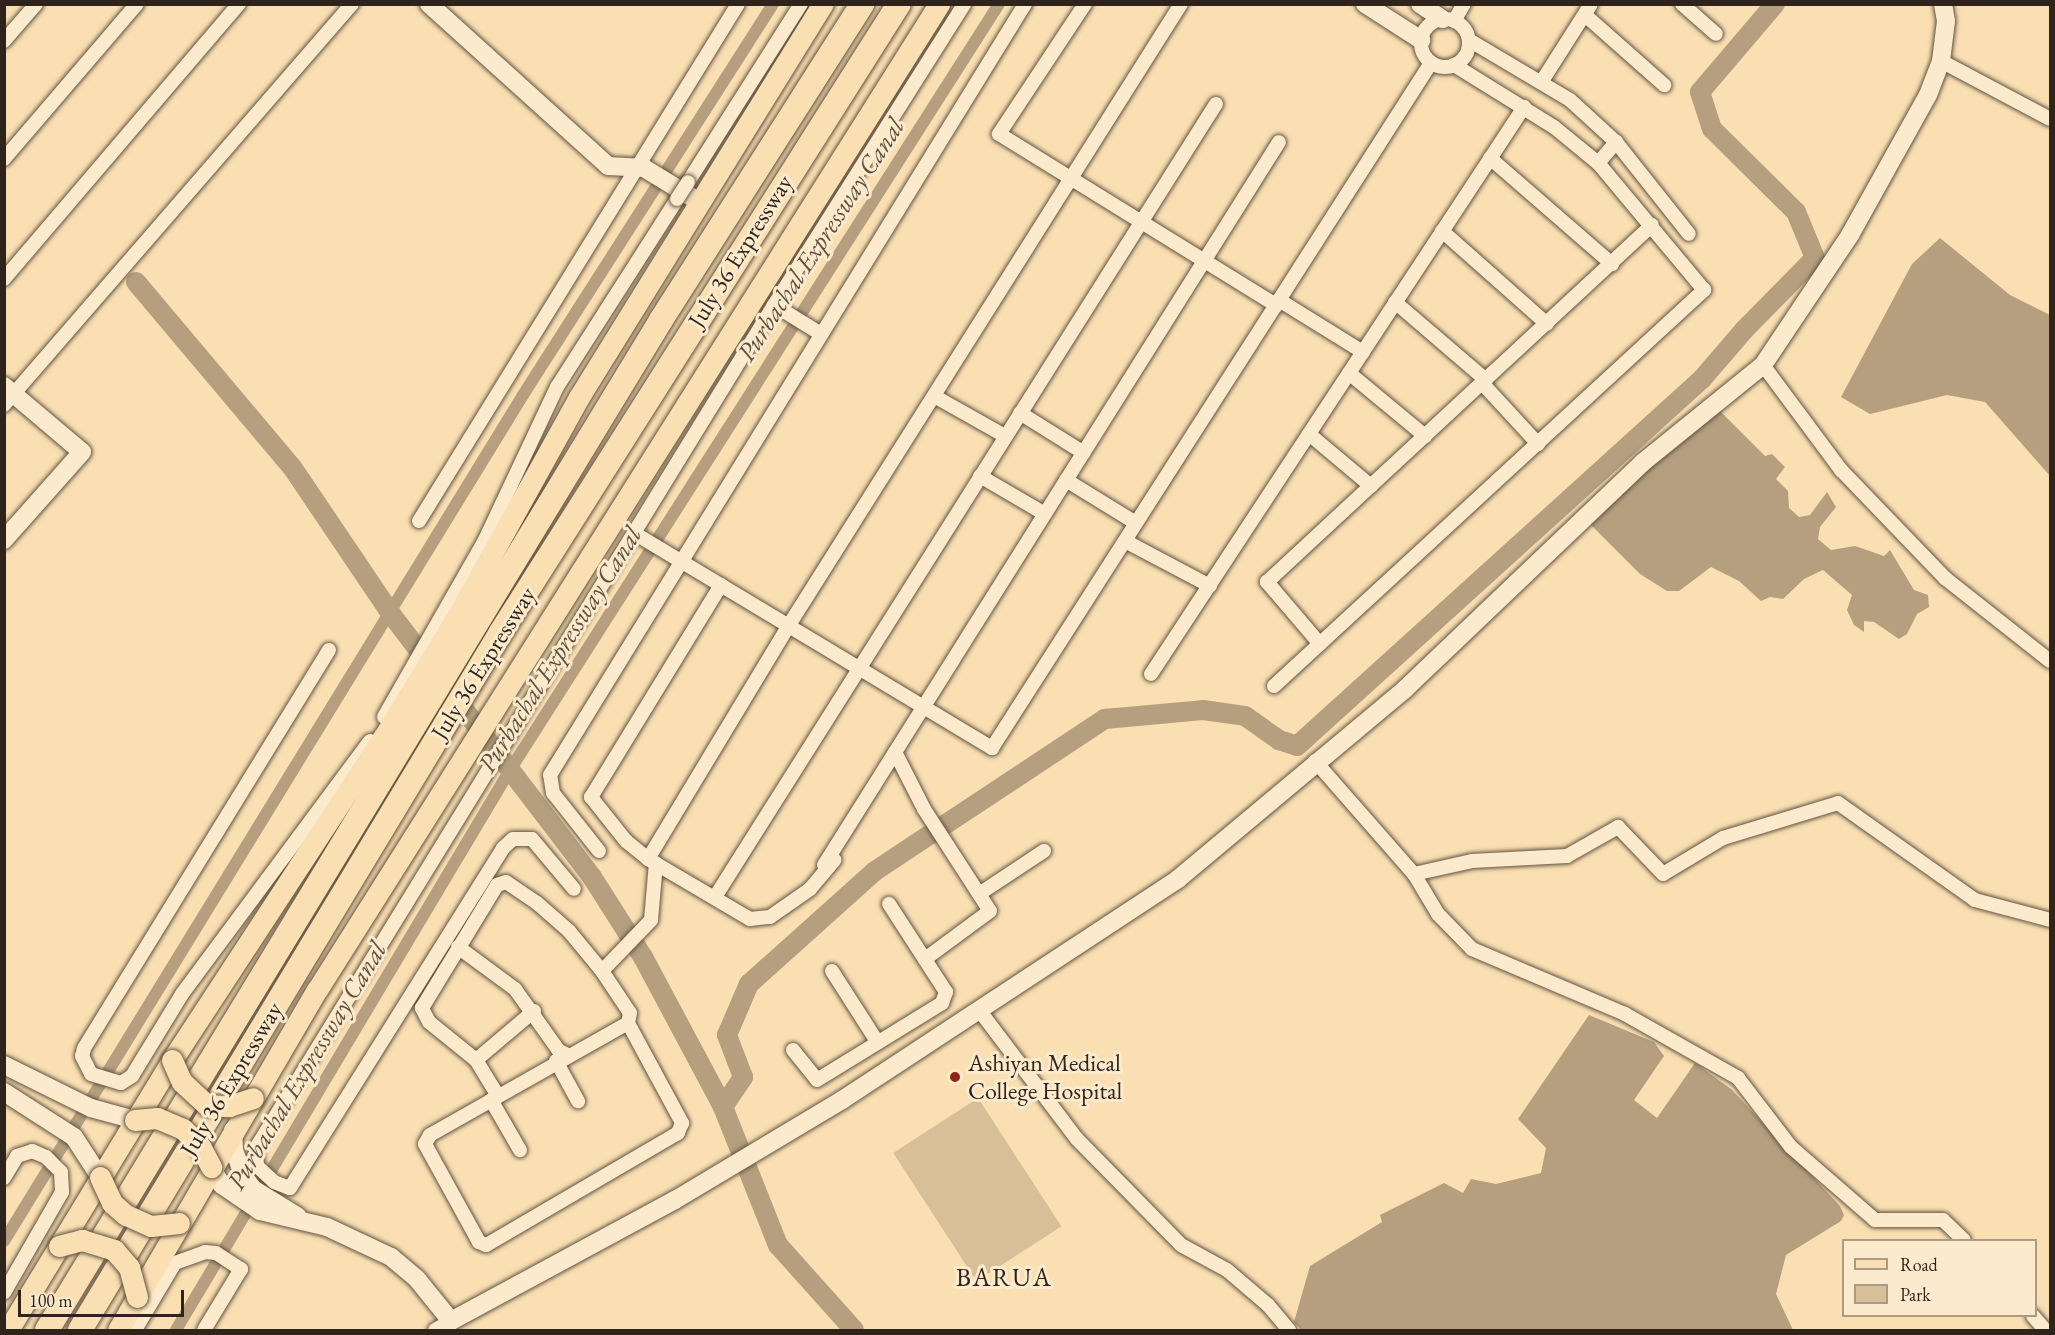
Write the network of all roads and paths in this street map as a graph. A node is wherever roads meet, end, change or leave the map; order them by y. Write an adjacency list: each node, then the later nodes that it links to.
1 (36, 4): 26 (street)
2 (137, 4): 38 (street)
3 (239, 4): 49 (street)
4 (352, 4): 59 (street)
5 (429, 4): 40 (street)
6 (738, 4): 40 (street)
7 (801, 4): 42 (street)
8 (823, 4): 42 (main road)
9 (862, 4): 79 (highway, July 36 Expressway)
10 (899, 4): 136 (highway, July 36 Expressway)
11 (939, 4): 116 (main road)
12 (964, 4): 52 (street)
13 (1025, 4): 54 (street)
14 (1085, 4): 41 (street)
15 (1181, 4): 41 (street)
16 (1365, 4): 24 (street)
17 (1420, 4): 22 (street)
18 (1464, 4): 22 (street)
19 (1682, 4): 23 (street)
20 (1943, 4): 27 (street)
21 (1588, 10): 30 (street); 31 (street)
22 (1448, 20): 24 (street); 25 (street)
23 (1716, 34)
24 (1421, 40): 28 (street)
25 (1469, 40): 29 (street); 30 (street)
26 (4, 41)
27 (1941, 61): 34 (street); 56 (street)
28 (1431, 63): 29 (street); 50 (street)
29 (1454, 65): 33 (street)
30 (1542, 81): 36 (street)
31 (1664, 85)
32 (1216, 104): 43 (street)
33 (1524, 107): 37 (street); 39 (street)
34 (2050, 119)
35 (1279, 142): 47 (street)
36 (1616, 142): 39 (street); 46 (street)
37 (1490, 158): 45 (street); 48 (street)
38 (4, 159)
39 (1598, 163): 44 (street)
40 (640, 167): 42 (street); 71 (street)
41 (1071, 179): 43 (street); 60 (street)
42 (686, 193): 79 (main road)
43 (1142, 221): 47 (street); 61 (street)
44 (1652, 225): 48 (street); 65 (street)
45 (1442, 231): 51 (street); 53 (street)
46 (1689, 234)
47 (1204, 261): 50 (street); 66 (street)
48 (1612, 264): 53 (street)
49 (4, 279)
50 (1277, 302): 55 (street); 72 (street)
51 (1395, 302): 55 (street); 58 (street)
52 (774, 305): 54 (street); 73 (street)
53 (1547, 324): 58 (street)
54 (821, 334): 76 (street)
55 (1363, 352): 57 (street)
56 (1763, 365): 83 (street); 90 (street)
57 (1349, 373): 62 (street); 64 (street)
58 (1484, 382): 64 (street); 65 (street)
59 (8, 395): 74 (street)
60 (933, 396): 63 (street); 80 (street)
61 (1020, 412): 63 (street); 66 (street)
62 (1309, 434): 69 (street); 78 (street)
63 (1005, 436): 67 (street)
64 (1425, 436): 69 (street)
65 (1538, 444): 81 (street)
66 (1084, 453): 68 (street)
67 (980, 476): 70 (street); 84 (street)
68 (1066, 480): 70 (street); 72 (street)
69 (1371, 486): 81 (street)
70 (1045, 514): 87 (street)
71 (418, 521)
72 (1136, 523): 75 (street)
73 (634, 533): 76 (street); 121 (street)
74 (4, 540)
75 (1125, 541): 78 (street); 87 (street)
76 (681, 561): 77 (street); 92 (street)
77 (721, 585): 80 (street); 94 (street)
78 (1210, 586): 85 (street)
79 (463, 612): 88 (highway, July 36 Expressway); 88 (street)
80 (789, 625): 84 (street); 94 (street)
81 (1320, 644): 86 (street)
82 (329, 650): 88 (street)
83 (2050, 661)
84 (859, 667): 87 (street); 99 (street)
85 (1152, 674)
86 (1274, 686)
87 (926, 709): 89 (street); 99 (street)
88 (386, 741): 112 (main road); 135 (highway, July 36 Expressway)
89 (895, 752): 95 (street); 98 (street)
90 (1315, 761): 96 (street); 107 (street)
91 (475, 783): 121 (street)
92 (599, 850)
93 (1044, 850): 98 (street)
94 (652, 861): 99 (street); 104 (street)
95 (824, 865)
96 (1414, 874): 101 (street); 128 (street)
97 (574, 889): 121 (street)
98 (979, 894): 103 (street)
99 (715, 897)
100 (889, 904): 103 (street)
101 (2050, 920)
102 (458, 947): 104 (street); 106 (street); 113 (street)
103 (925, 959): 109 (street)
104 (602, 971): 108 (street)
105 (832, 971): 109 (street)
106 (534, 1011): 111 (street); 113 (street)
107 (979, 1011): 133 (street); 141 (street)
108 (628, 1023): 111 (street); 117 (street)
109 (878, 1042): 110 (street)
110 (794, 1050)
111 (562, 1058): 117 (street); 118 (street)
112 (172, 1060): 116 (main road, bridge); 119 (main road)
113 (476, 1060): 117 (street)
114 (4, 1065): 119 (street)
115 (4, 1092): 124 (street)
116 (253, 1098): 120 (main road)
117 (494, 1098): 122 (street)
118 (578, 1101)
119 (135, 1120): 123 (main road, bridge); 124 (main road)
120 (233, 1130): 123 (main road); 126 (street)
121 (256, 1148)
122 (520, 1150)
123 (216, 1176): 126 (street); 127 (main road)
124 (100, 1177): 127 (main road, bridge); 129 (main road)
125 (4, 1178): 130 (street)
126 (274, 1210): 133 (street)
127 (179, 1224): 131 (main road)
128 (1963, 1239)
129 (59, 1246): 131 (main road, bridge); 134 (main road)
130 (4, 1293)
131 (137, 1297): 137 (main road)
132 (2034, 1317): 142 (street)
133 (454, 1327): 140 (street)
134 (8, 1330)
135 (46, 1330)
136 (80, 1330)
137 (117, 1330)
138 (135, 1330): 139 (street)
139 (204, 1330)
140 (435, 1330)
141 (1289, 1330)
142 (2045, 1330)

